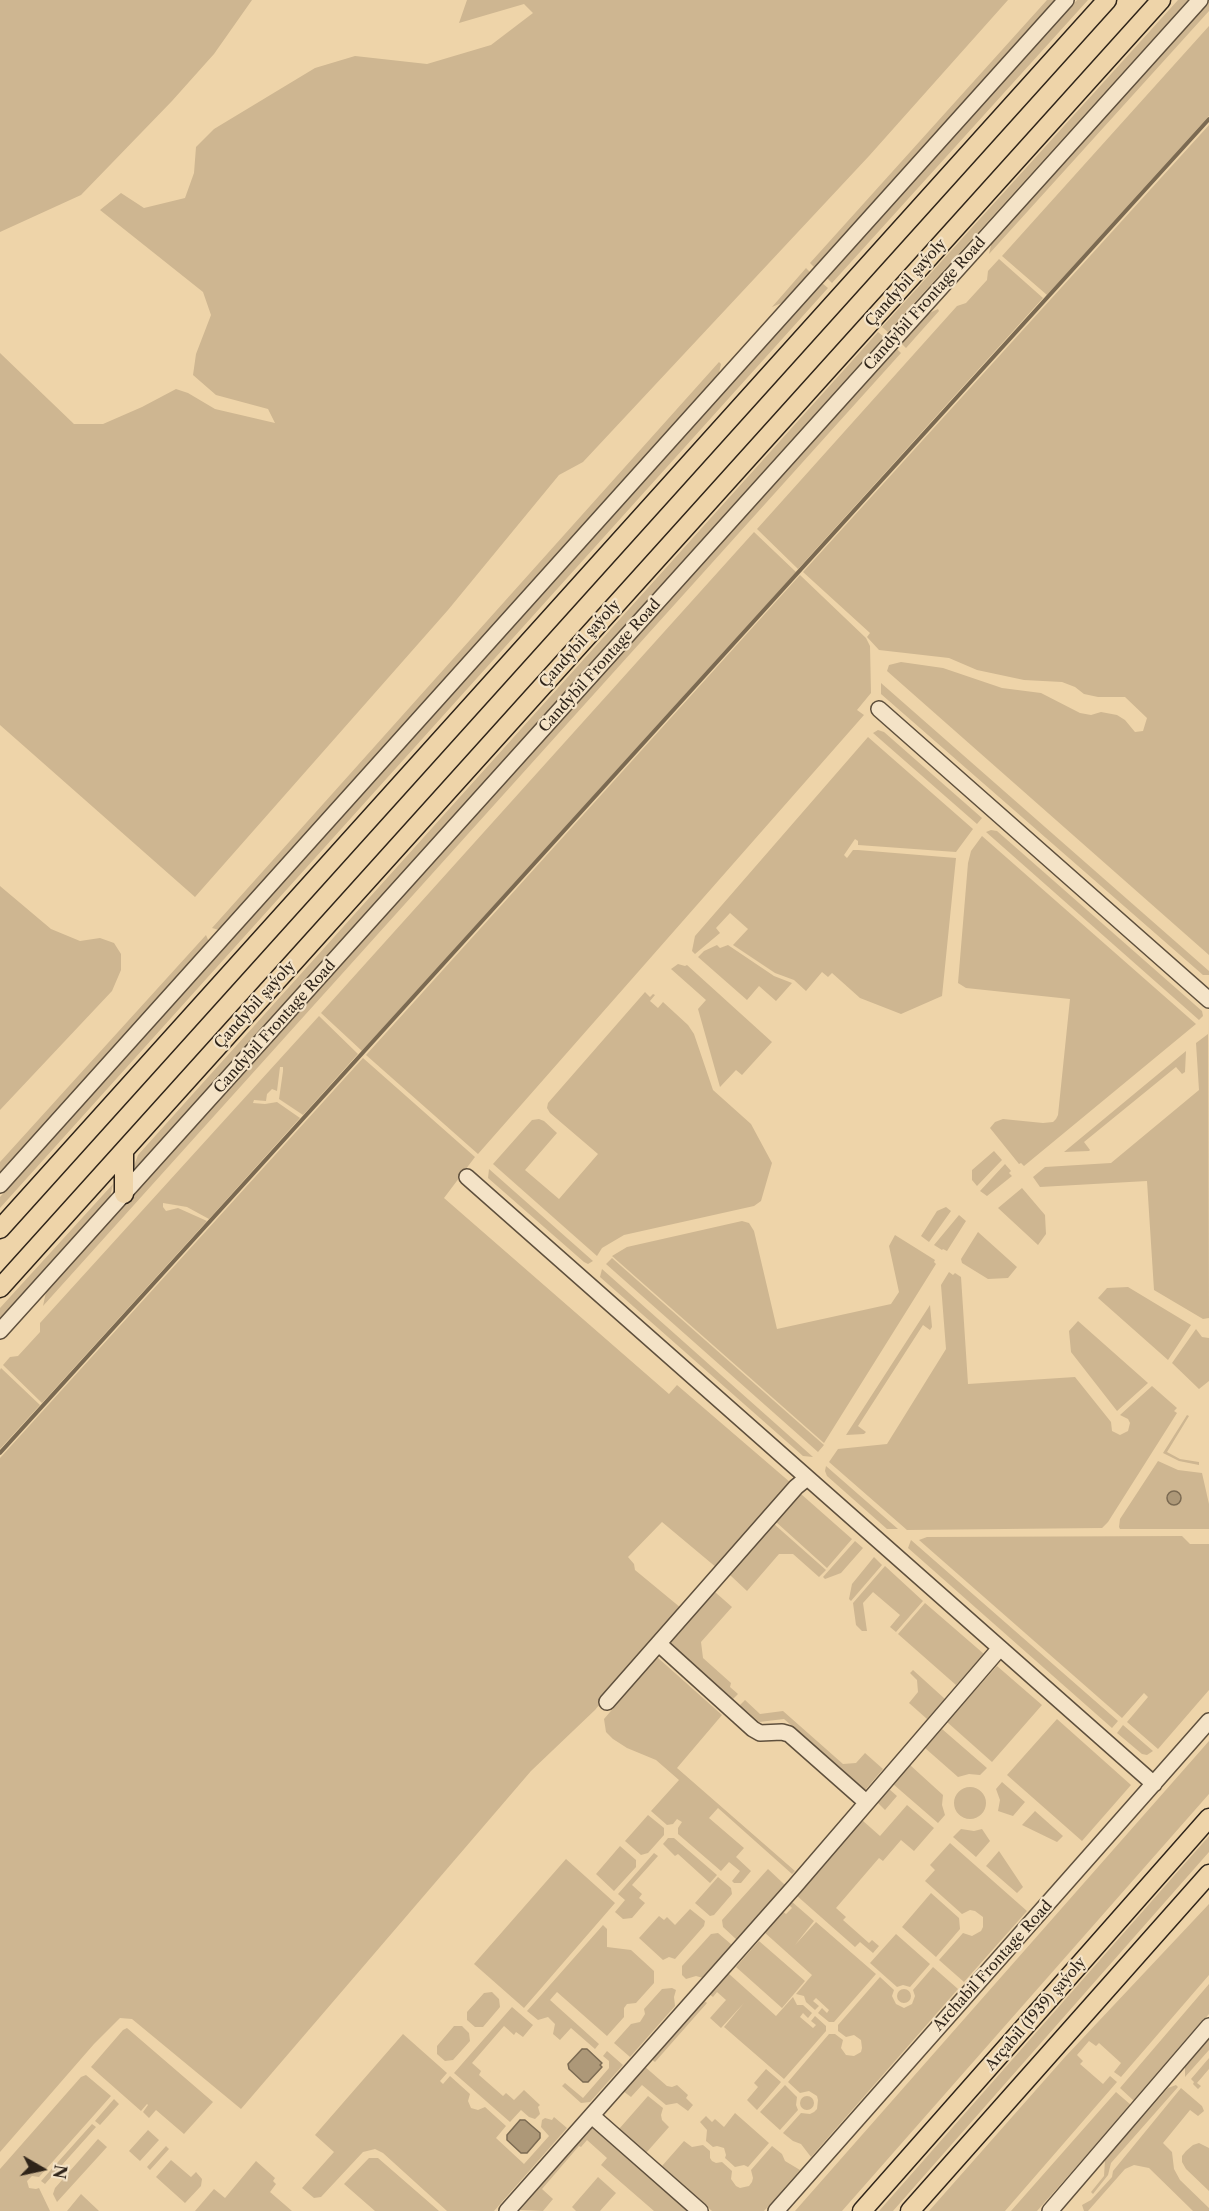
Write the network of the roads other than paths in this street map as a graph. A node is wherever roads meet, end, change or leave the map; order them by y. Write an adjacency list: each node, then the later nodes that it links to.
1 (1066, 0): 9 (street)
2 (1107, 0): 11 (main road)
3 (1161, 0): 7 (main road, Çandybil şaýoly)
4 (1200, 0): 10 (street, Candybil Frontage Road)
5 (879, 709): 6 (street)
6 (1209, 1000)
7 (124, 1152): 10 (main road); 12 (main road, Çandybil şaýoly)
8 (467, 1177): 14 (street)
9 (0, 1185)
10 (124, 1194): 13 (street, Candybil Frontage Road)
11 (0, 1228)
12 (0, 1288)
13 (0, 1331)
14 (807, 1478): 15 (street); 16 (street)
15 (659, 1644): 17 (street); 20 (street)
16 (1000, 1648): 19 (street); 20 (street)
17 (607, 1702)
18 (1209, 1721): 19 (street, Archabil Frontage Road)
19 (1154, 1784): 27 (street, Archabil Frontage Road)
20 (866, 1802): 24 (street)
21 (1209, 1818): 28 (main road, Arçabil (1939) şaýoly)
22 (1209, 1874): 29 (main road)
23 (1209, 2026): 30 (street)
24 (592, 2116): 25 (street); 26 (street)
25 (507, 2211)
26 (700, 2211)
27 (776, 2211)
28 (862, 2211)
29 (910, 2211)
30 (1050, 2211)

